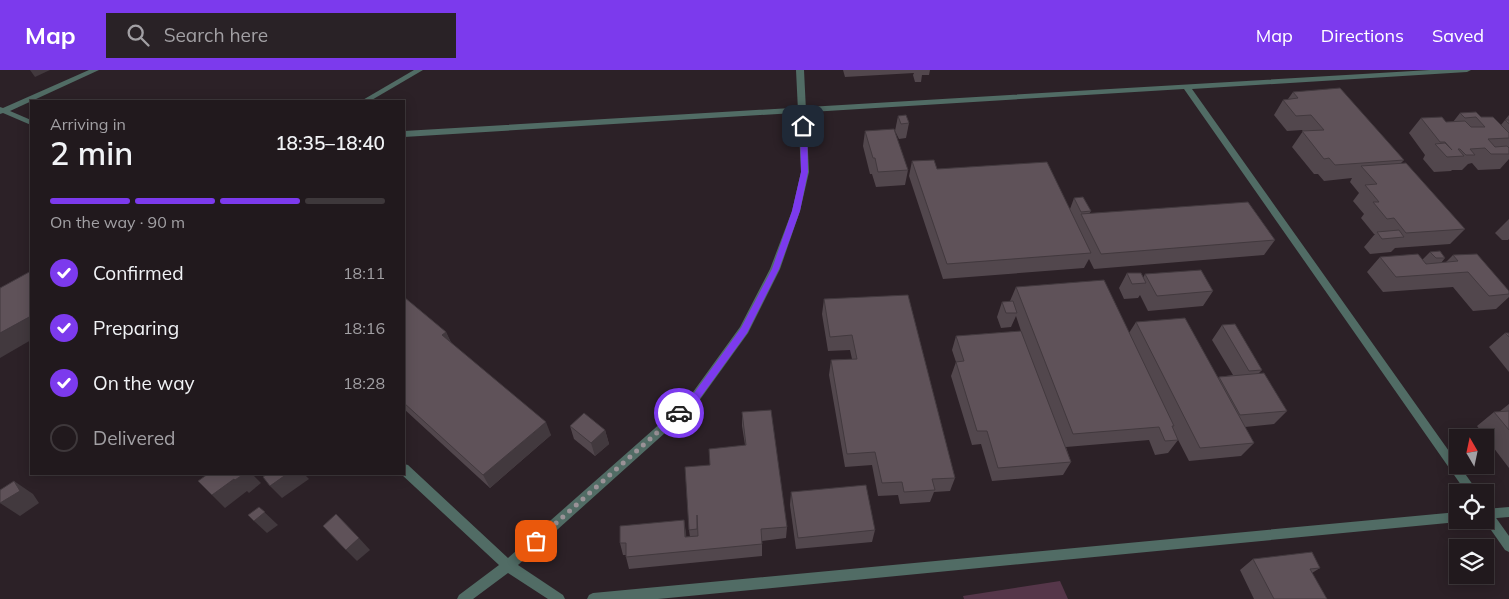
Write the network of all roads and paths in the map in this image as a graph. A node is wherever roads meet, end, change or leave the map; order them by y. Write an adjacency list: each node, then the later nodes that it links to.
1 (96, 70): 8 (street)
2 (419, 70): 6 (street)
3 (800, 70): 7 (street)
4 (1467, 70): 5 (street)
5 (1187, 88): 7 (street); 12 (street)
6 (367, 100)
7 (803, 110): 10 (street); 18 (street)
8 (1, 111): 9 (street)
9 (30, 123)
10 (405, 134)
11 (405, 470): 18 (street)
12 (1466, 484)
13 (1509, 512): 14 (street)
14 (1494, 513)
15 (1449, 518): 21 (street)
16 (1494, 524): 17 (street)
17 (1509, 546)
18 (508, 566): 19 (street); 20 (street)
19 (463, 599)
20 (559, 599)
21 (593, 599)

